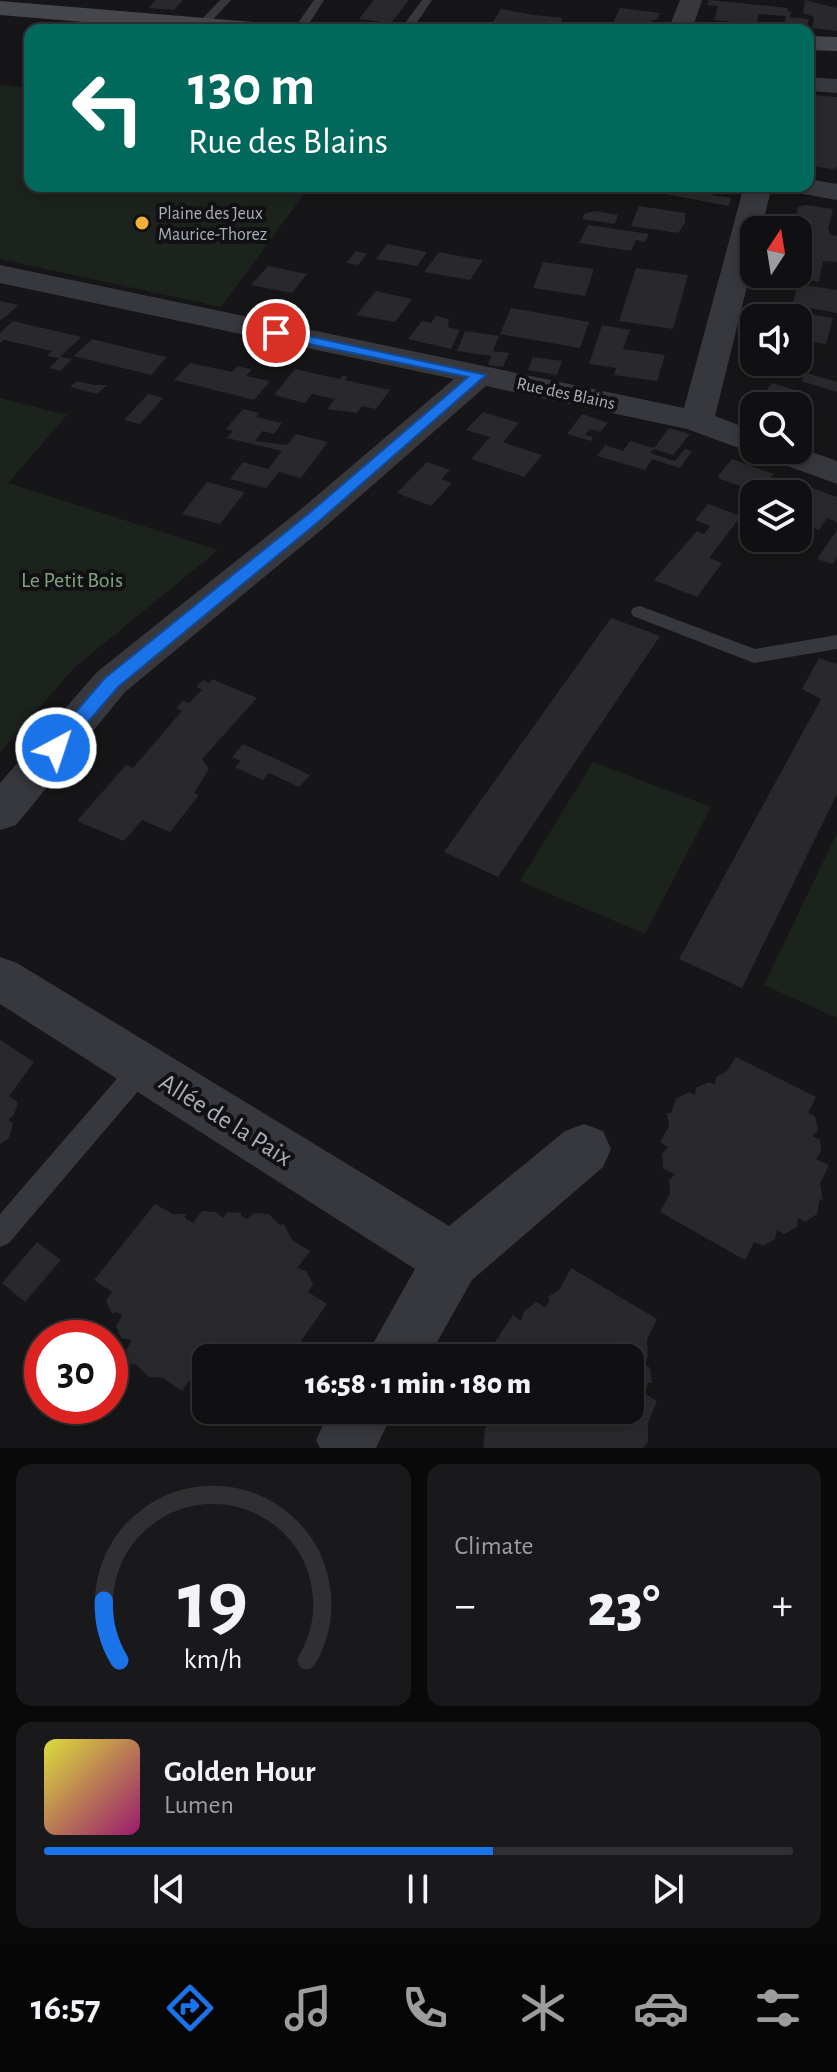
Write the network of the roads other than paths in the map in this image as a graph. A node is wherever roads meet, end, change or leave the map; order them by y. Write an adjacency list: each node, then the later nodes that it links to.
1 (226, 0): 6 (lane)
2 (319, 0): 7 (lane)
3 (427, 0): 8 (lane)
4 (691, 0): 9 (street)
5 (0, 8): 6 (main road)
6 (203, 24)
7 (303, 24)
8 (410, 24)
9 (682, 24)
10 (814, 43): 11 (main road)
11 (837, 44)
12 (814, 84): 13 (street)
13 (837, 86)
14 (814, 188): 16 (street)
15 (756, 192): 19 (street)
16 (837, 192)
17 (0, 274): 18 (street, Rue des Blains)
18 (479, 375): 19 (street, Rue des Blains); 25 (street)
19 (697, 421): 20 (street, Rue des Blains)
20 (740, 438)
21 (812, 464): 22 (street)
22 (837, 473)
23 (640, 612): 24 (lane)
24 (837, 642)
25 (0, 813)
26 (0, 978): 27 (street, Allée de la Paix)
27 (142, 1068): 29 (lane); 30 (street, Allée de la Paix)
28 (584, 1149): 30 (street)
29 (0, 1234)
30 (452, 1260): 31 (street)
31 (403, 1344)

